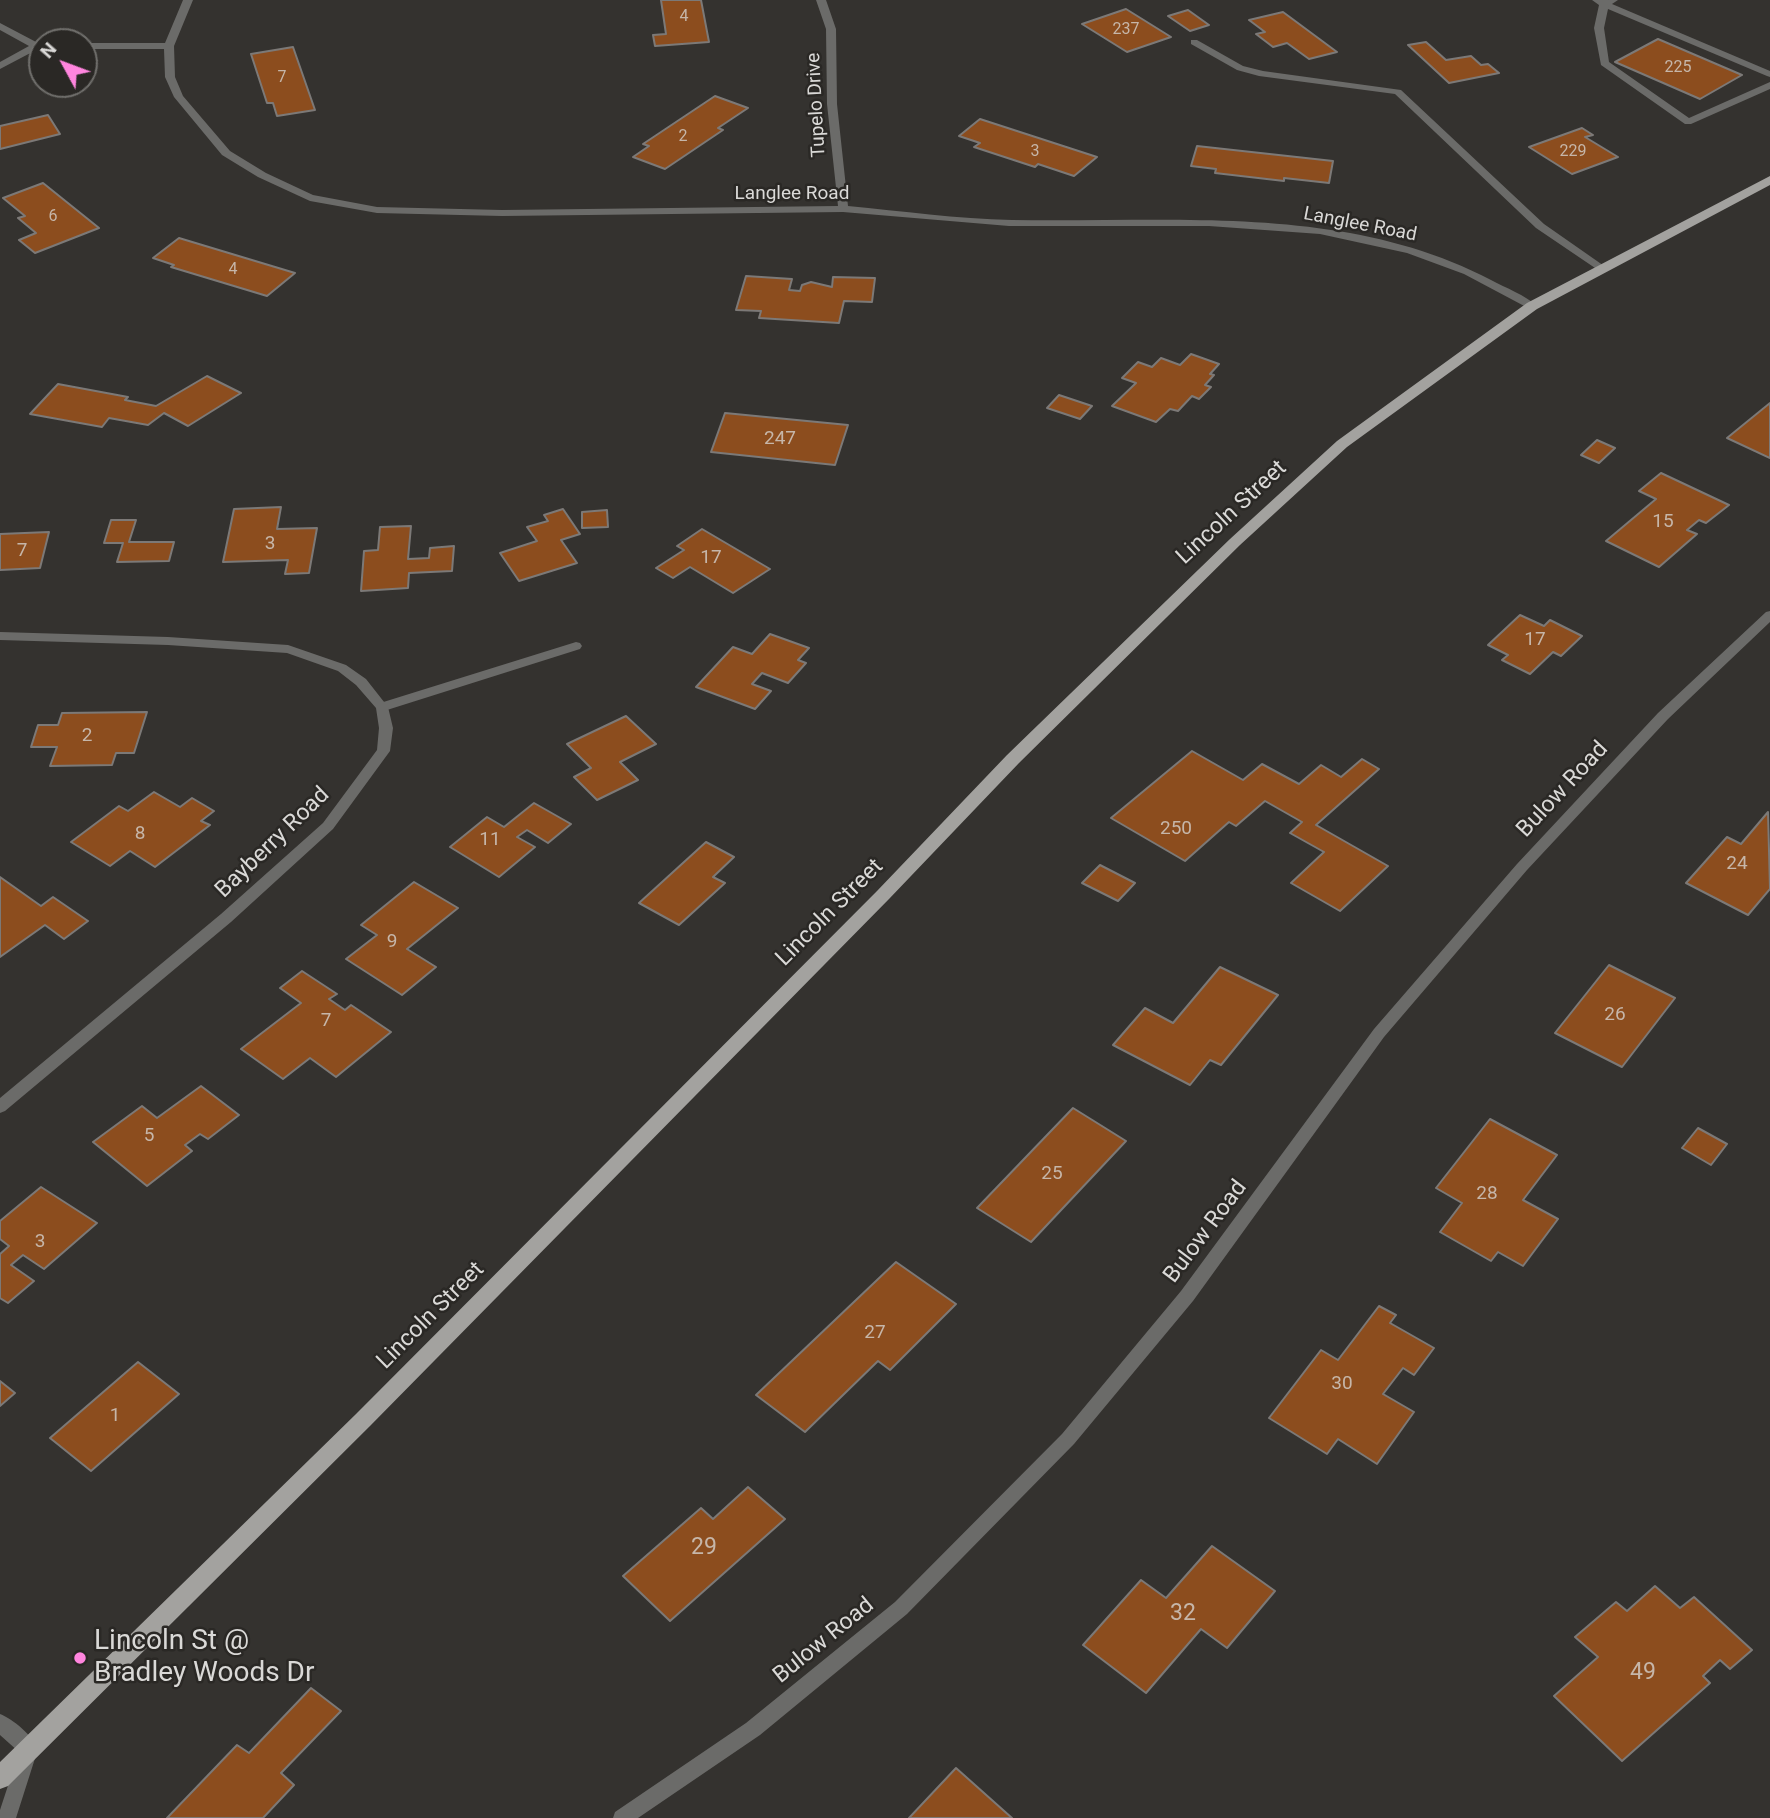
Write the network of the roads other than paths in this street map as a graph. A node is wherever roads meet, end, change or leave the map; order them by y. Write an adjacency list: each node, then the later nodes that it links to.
1 (188, 0): 8 (street, Langlee Road)
2 (821, 0): 14 (street, Tupelo Drive)
3 (1605, 1): 11 (street); 12 (street)
4 (0, 26): 5 (street)
5 (28, 40)
6 (1194, 41): 15 (street)
7 (98, 46): 8 (street)
8 (169, 46): 14 (street, Langlee Road)
9 (28, 51): 10 (street)
10 (0, 65)
11 (1770, 74)
12 (1770, 85)
13 (1770, 180): 15 (main road, Lincoln Street)
14 (842, 209): 16 (street, Langlee Road)
15 (1602, 268): 16 (main road, Lincoln Street)
16 (1532, 306): 23 (main road, Lincoln Street)
17 (1770, 615): 26 (street, Bulow Road)
18 (0, 636): 20 (street)
19 (576, 646): 20 (street)
20 (382, 707): 21 (street, Bayberry Road)
21 (0, 1107)
22 (0, 1723): 23 (street)
23 (29, 1749): 24 (main road, Lincoln Street); 25 (street)
24 (0, 1778)
25 (7, 1818)
26 (622, 1818)

